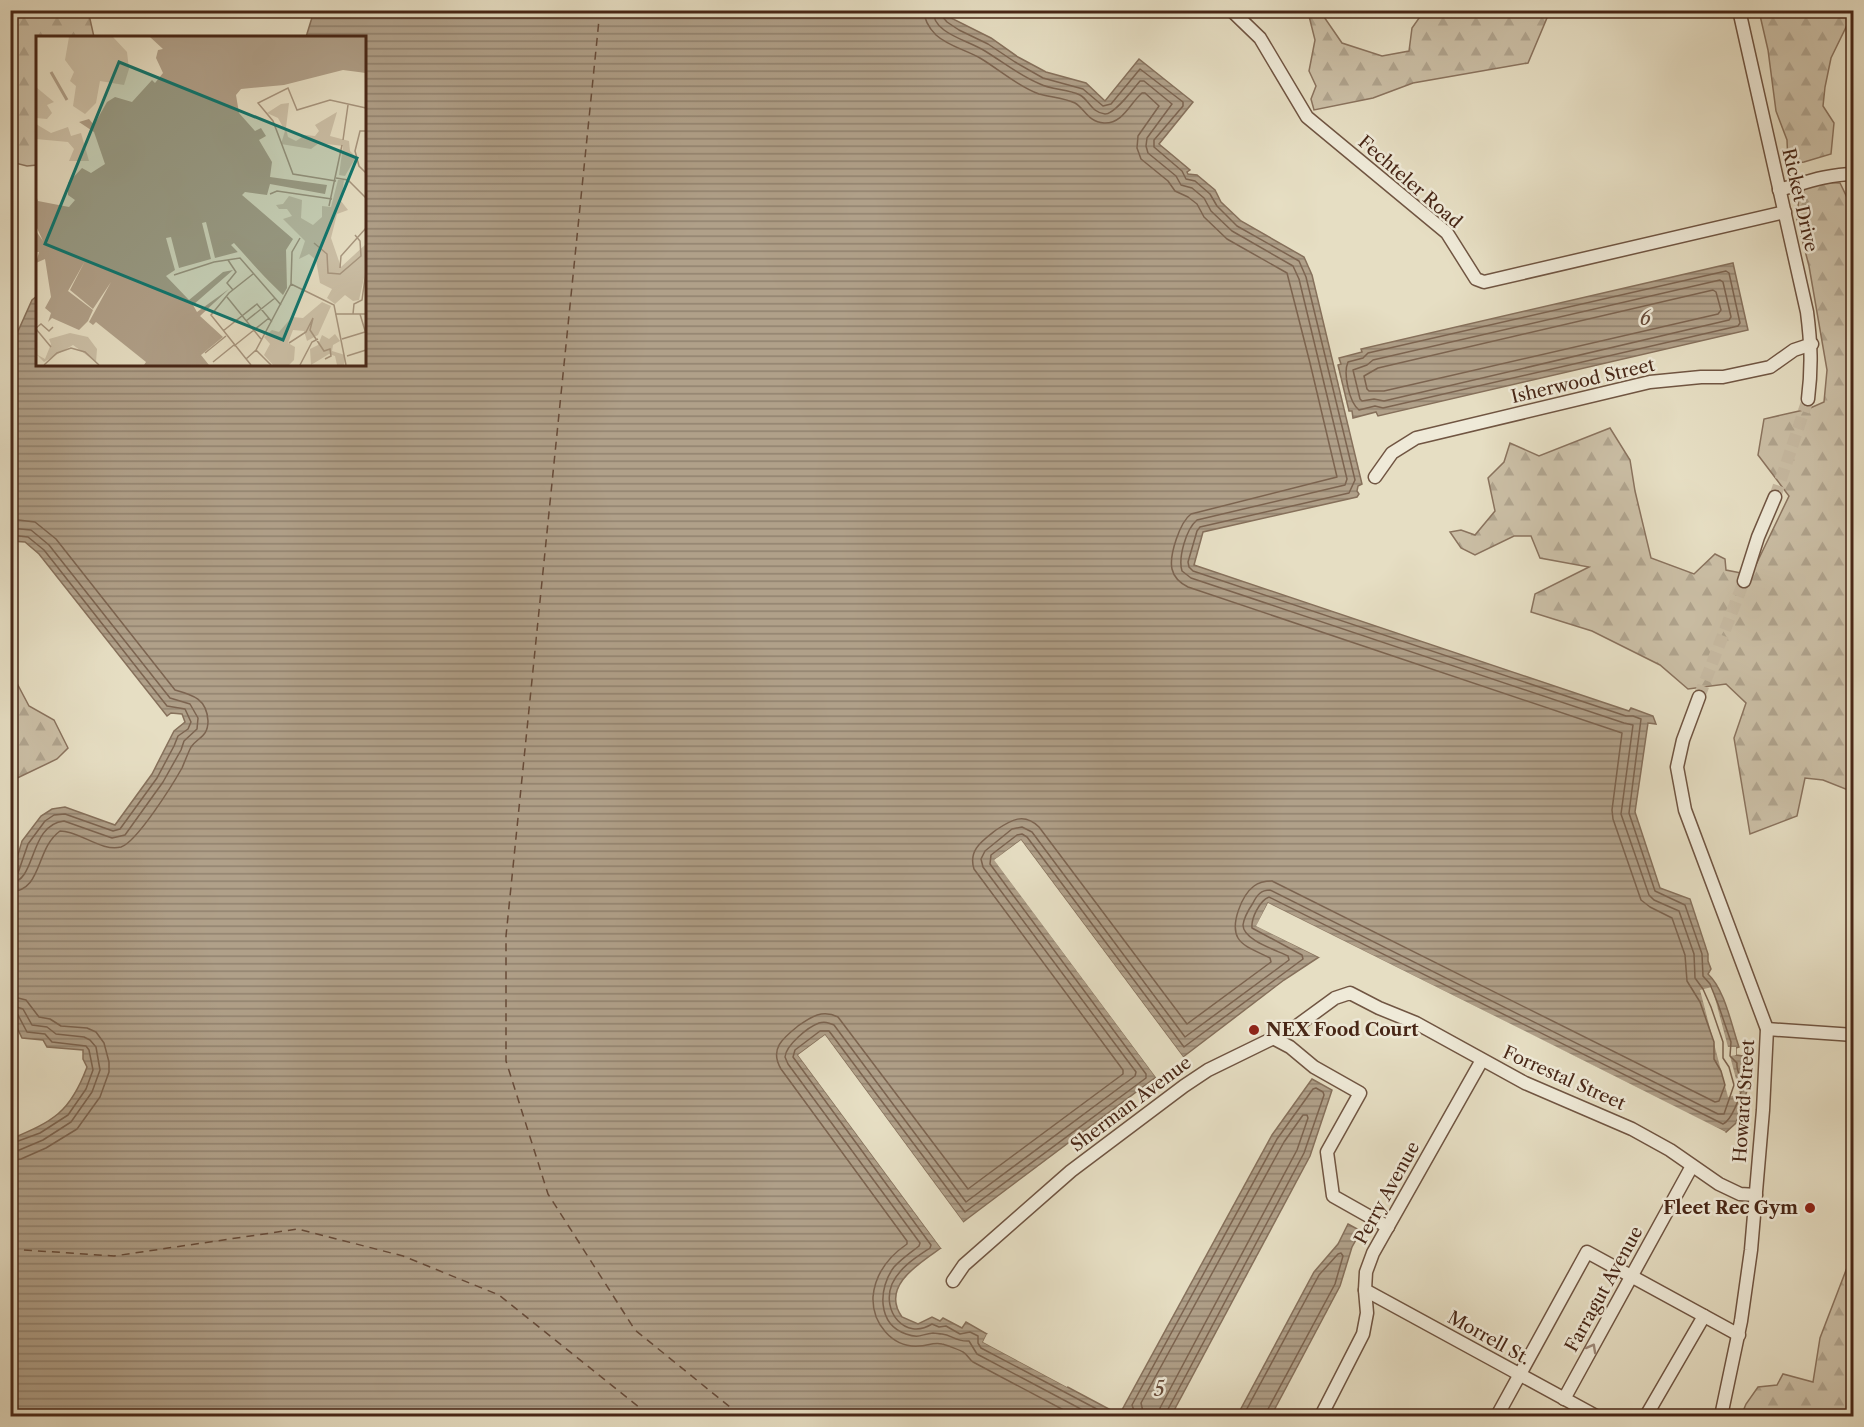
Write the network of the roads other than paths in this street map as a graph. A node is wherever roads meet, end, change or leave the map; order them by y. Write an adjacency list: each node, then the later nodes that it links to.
1 (1231, 10): 5 (street, Fechteler Road)
2 (1739, 10): 4 (street, Ricket Drive)
3 (1854, 174): 4 (street)
4 (1779, 190): 5 (street, Ricket Drive)
5 (1785, 212): 6 (street, Ricket Drive)
6 (1812, 344): 7 (street, Ricket Drive); 8 (street, Isherwood Street)
7 (1808, 399)
8 (1375, 477)
9 (1775, 497): 10 (street)
10 (1744, 580)
11 (1699, 697): 13 (street, Howard Street)
12 (1354, 994): 15 (street, Sherman Avenue); 16 (street, Forrestal Street)
13 (1767, 1029): 14 (street); 18 (street, Howard Street)
14 (1854, 1035)
15 (1273, 1038): 19 (street); 21 (street, Sherman Avenue)
16 (1482, 1060): 17 (street, Forrestal Street); 19 (street, Perry Avenue)
17 (1692, 1166): 18 (street, Forrestal Street); 20 (street, Farragut Avenue)
18 (1756, 1195): 24 (street, Howard Street)
19 (1388, 1227): 22 (street, Perry Avenue)
20 (1631, 1276): 23 (street); 25 (street); 26 (street, Farragut Avenue, one-way to 20)
21 (953, 1281)
22 (1365, 1290): 25 (street, Morrell St.); 27 (street, Perry Avenue)
23 (1704, 1316): 24 (street); 30 (street)
24 (1739, 1335): 31 (street, Howard Street)
25 (1520, 1375): 26 (street, Morrell St.); 28 (street)
26 (1564, 1399): 29 (street, Morrell St.)
27 (1322, 1416)
28 (1497, 1416)
29 (1596, 1416)
30 (1646, 1416)
31 (1721, 1416)

